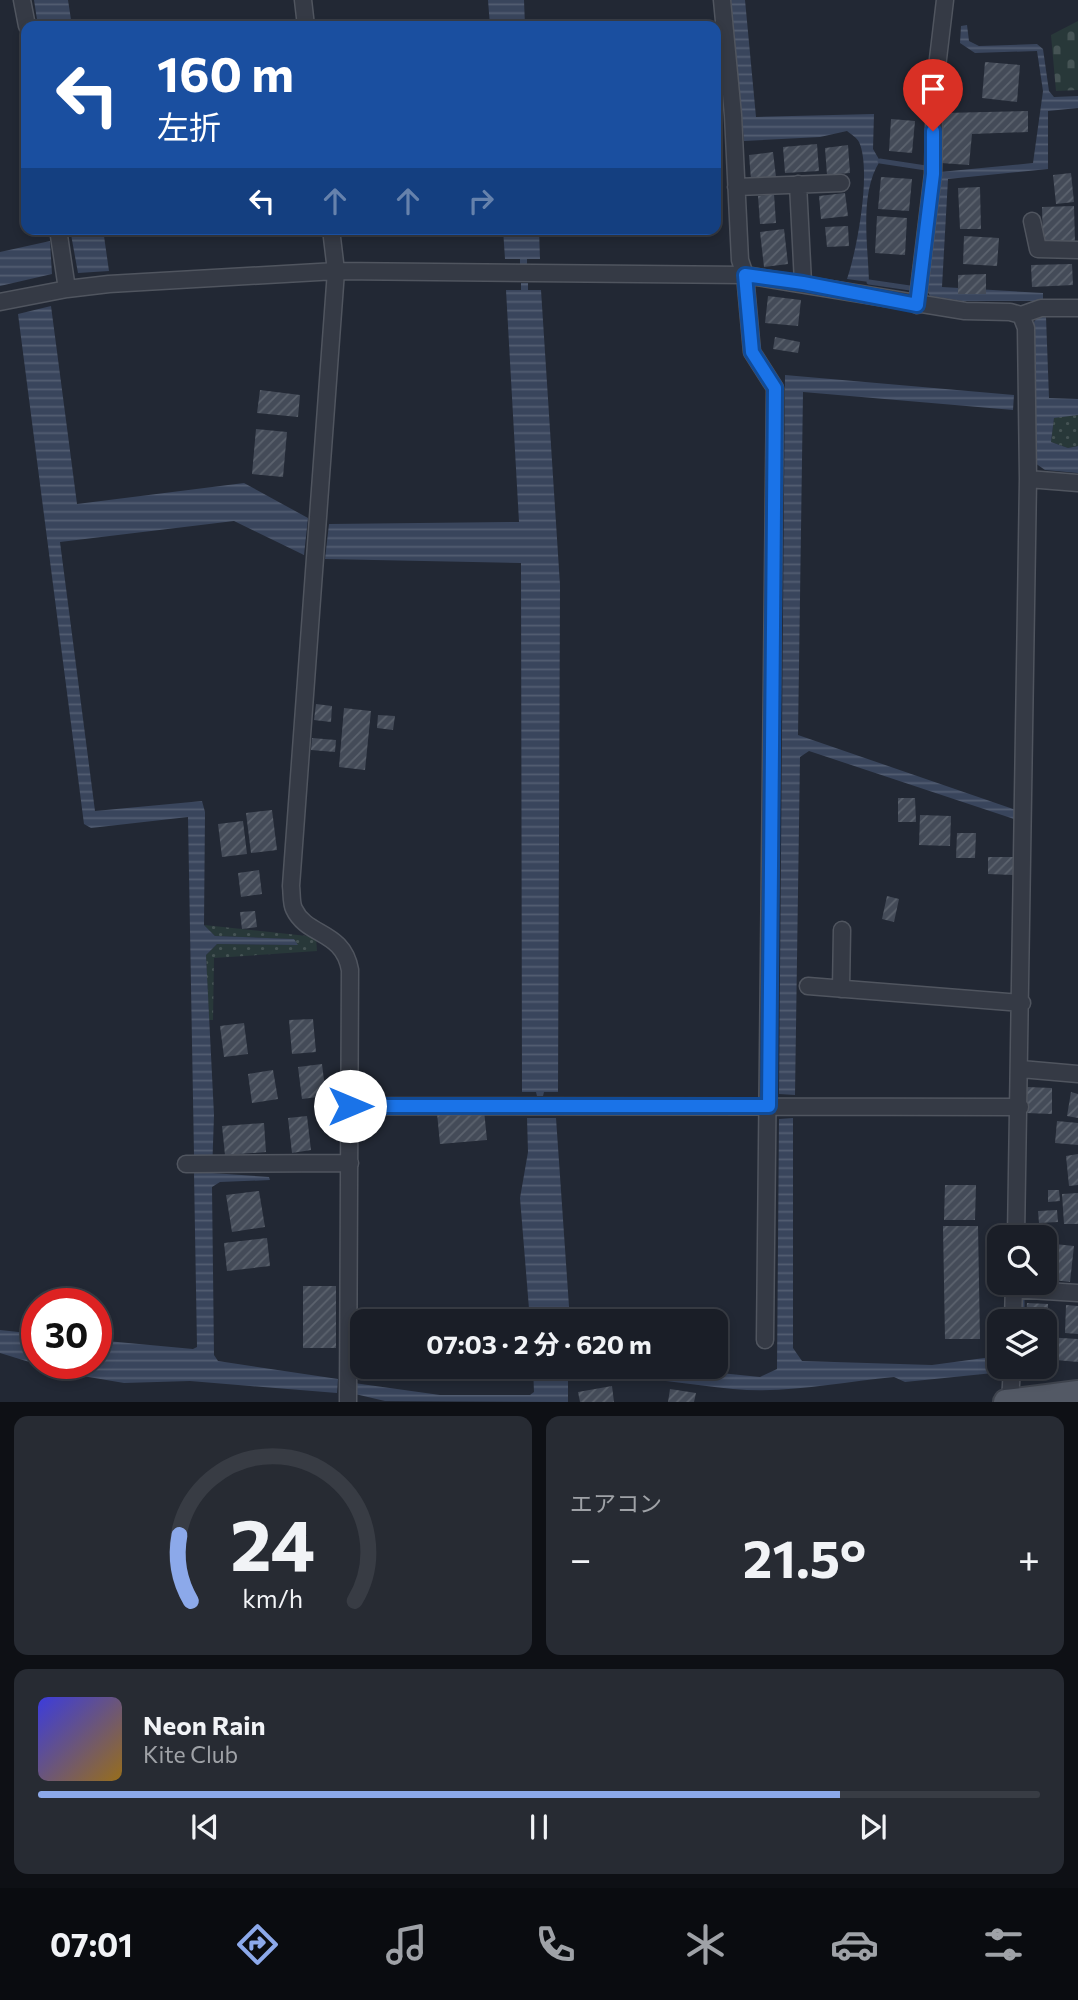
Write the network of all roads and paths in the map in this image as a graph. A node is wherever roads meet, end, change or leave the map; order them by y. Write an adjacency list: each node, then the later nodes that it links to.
1 (22, 0): 5 (street)
2 (303, 0): 6 (street)
3 (722, 0): 9 (street)
4 (945, 0): 19 (street)
5 (26, 21)
6 (305, 21)
7 (841, 183): 8 (street)
8 (798, 184): 9 (street); 16 (street)
9 (736, 187): 15 (street)
10 (1031, 221): 13 (street)
11 (59, 235): 17 (street)
12 (332, 235): 14 (street)
13 (1078, 250)
14 (336, 271): 15 (street); 17 (street); 30 (street)
15 (745, 275): 16 (street); 31 (street)
16 (803, 283): 19 (street)
17 (67, 289): 18 (street)
18 (0, 302)
19 (917, 305): 21 (street)
20 (1078, 308): 21 (street)
21 (1021, 315): 22 (street)
22 (1028, 479): 23 (street); 27 (street)
23 (1078, 483)
24 (842, 930): 26 (street)
25 (808, 986): 26 (street)
26 (841, 989): 27 (street)
27 (1022, 1003): 28 (street)
28 (1021, 1069): 29 (street); 32 (street)
29 (1078, 1074)
30 (350, 1106): 31 (street); 33 (street)
31 (769, 1106): 32 (street); 38 (street)
32 (1020, 1107): 35 (street)
33 (351, 1163): 34 (street); 42 (street)
34 (190, 1164)
35 (1016, 1225)
36 (1057, 1291): 37 (street)
37 (1078, 1293)
38 (765, 1340)
39 (1011, 1379): 41 (street)
40 (1078, 1393): 41 (main road)
41 (1009, 1401)
42 (348, 1402)

